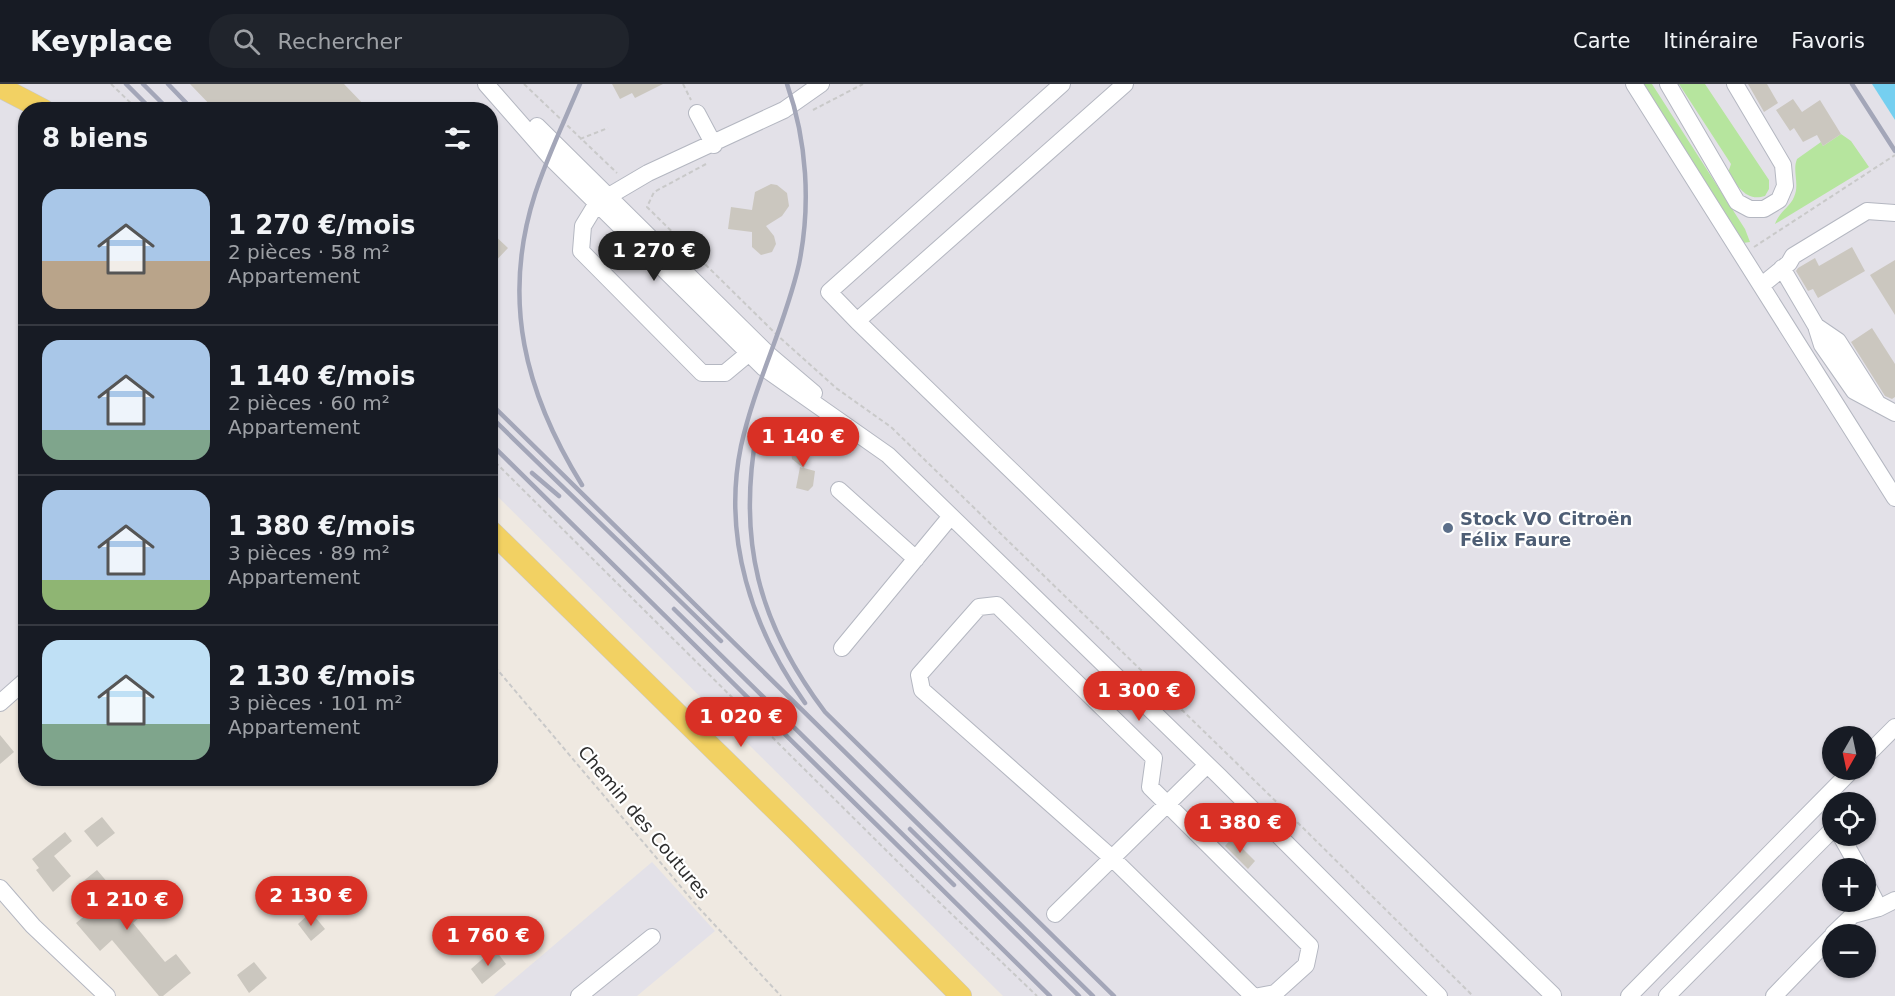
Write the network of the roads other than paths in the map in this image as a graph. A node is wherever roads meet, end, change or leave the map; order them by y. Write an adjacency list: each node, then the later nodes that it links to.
1 (1062, 84): 16 (street)
2 (1125, 84): 16 (street)
3 (1634, 84): 15 (street)
4 (1668, 84): 5 (street)
5 (1735, 84)
6 (816, 85): 11 (street)
7 (0, 87): 9 (main road)
8 (489, 87): 12 (street)
9 (29, 102)
10 (697, 113): 11 (street)
11 (715, 152): 12 (street)
12 (603, 199): 17 (street); 17 (street); 19 (street)
13 (1895, 213): 14 (street)
14 (1782, 268): 15 (street); 18 (street)
15 (1762, 285): 20 (street)
16 (857, 321): 44 (street)
17 (749, 353): 19 (street)
18 (1895, 413)
19 (855, 430): 23 (street)
20 (1887, 470): 22 (street)
21 (839, 490): 25 (street)
22 (1895, 498)
23 (951, 516): 25 (street); 31 (street)
24 (498, 538): 47 (main road)
25 (916, 559): 26 (street)
26 (842, 648)
27 (18, 687): 28 (street)
28 (0, 703)
29 (1895, 727): 30 (street)
30 (1876, 746)
31 (1207, 765): 33 (street); 50 (street)
32 (1842, 780): 51 (street)
33 (1167, 804): 35 (street); 35 (street); 49 (street)
34 (1822, 840): 52 (street)
35 (1112, 858): 40 (street); 48 (street)
36 (0, 888): 45 (street)
37 (1895, 900): 39 (street)
38 (1876, 902): 39 (street)
39 (1879, 908): 41 (street)
40 (1055, 914)
41 (1844, 924)
42 (652, 937): 46 (street)
43 (1822, 946): 53 (street)
44 (1553, 995)
45 (107, 996)
46 (579, 996)
47 (961, 996)
48 (1253, 996)
49 (1259, 996)
50 (1439, 996)
51 (1629, 996)
52 (1667, 996)
53 (1773, 996)

